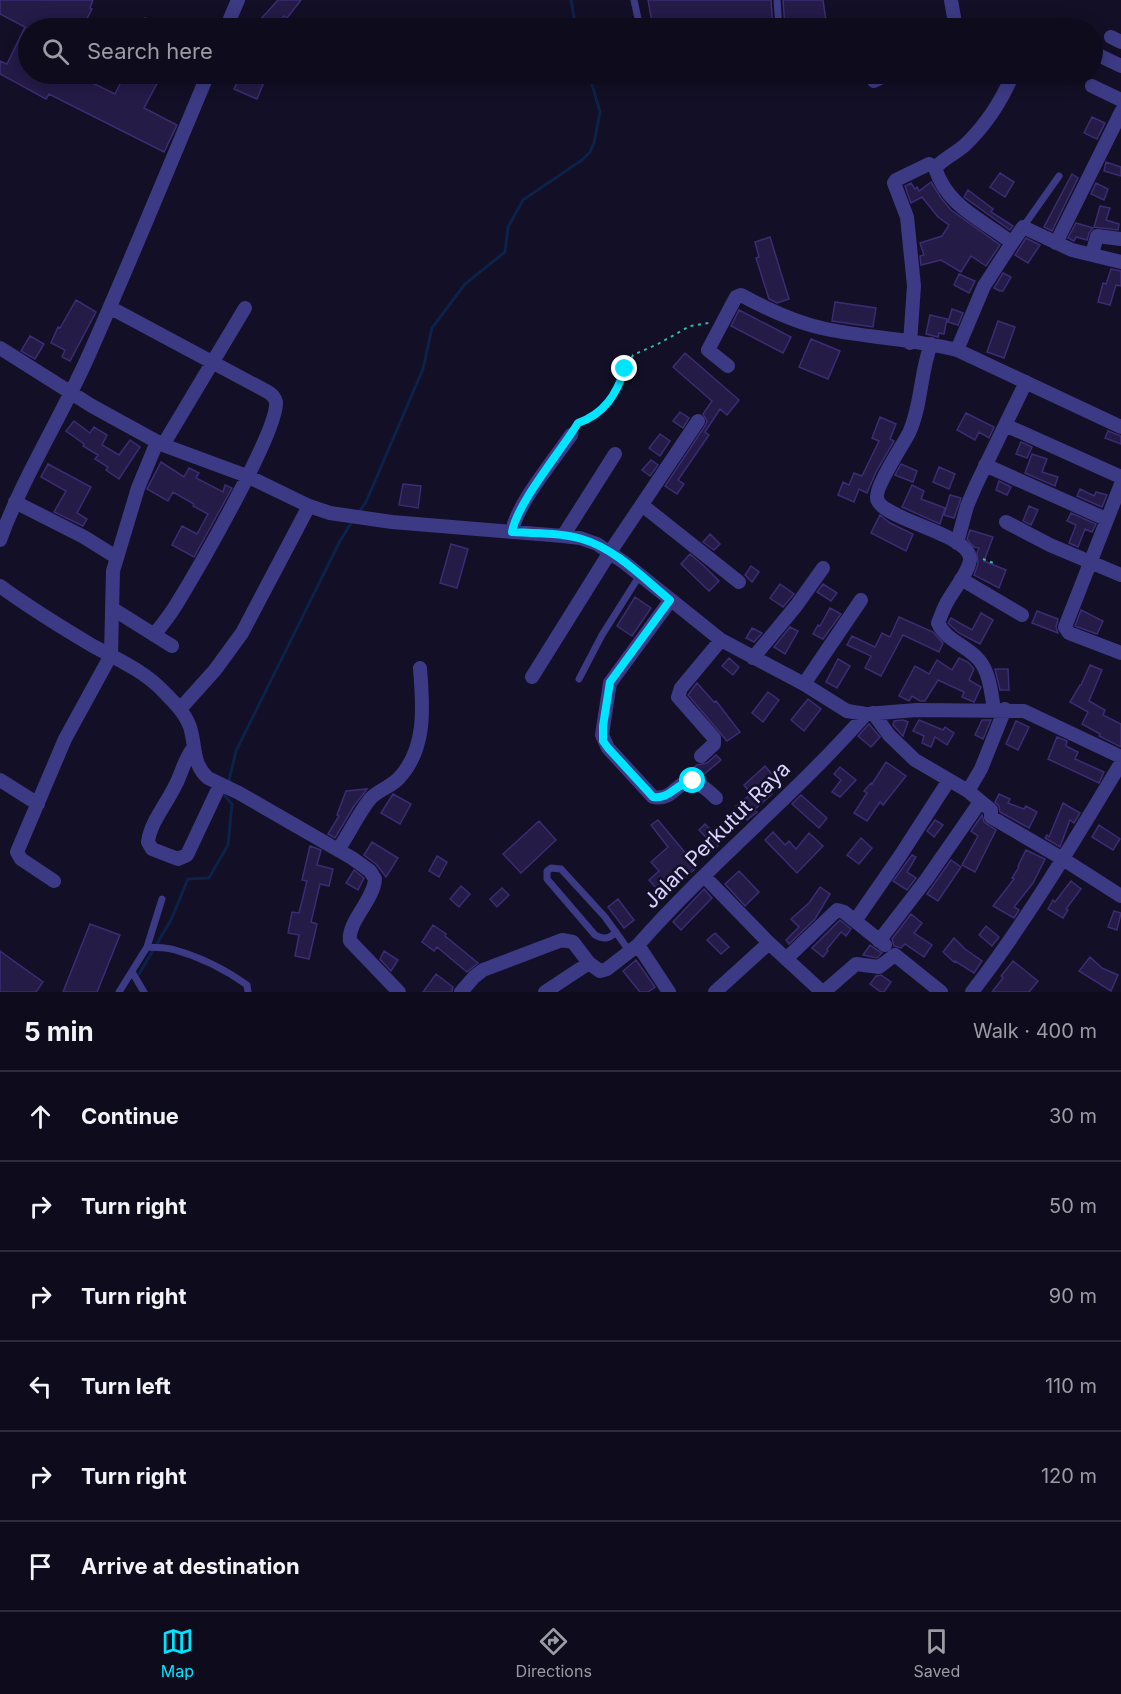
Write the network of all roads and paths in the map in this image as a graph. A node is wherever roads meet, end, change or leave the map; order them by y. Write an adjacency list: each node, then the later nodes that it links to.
1 (238, 0): 5 (street)
2 (634, 0): 6 (lane)
3 (777, 0): 7 (lane)
4 (951, 0): 8 (street)
5 (230, 18)
6 (638, 18)
7 (778, 18)
8 (954, 18)
9 (1103, 57): 10 (street)
10 (1121, 66)
11 (204, 84): 24 (street)
12 (1008, 84): 16 (street)
13 (1092, 86): 14 (street)
14 (1121, 100)
15 (1121, 112): 21 (street)
16 (935, 167): 20 (street); 27 (street)
17 (1059, 176): 18 (lane)
18 (1023, 227): 20 (street); 21 (street)
19 (1121, 239): 22 (street)
20 (1012, 243): 30 (street)
21 (1056, 243): 22 (street)
22 (1092, 254): 23 (street)
23 (1121, 262)
24 (111, 308): 31 (street); 34 (street)
25 (244, 308): 31 (street)
26 (722, 322): 27 (street); 32 (street); 38 (path)
27 (910, 343): 28 (street)
28 (930, 344): 30 (street); 53 (street)
29 (0, 348): 34 (street)
30 (957, 350): 33 (street)
31 (213, 363): 39 (street); 42 (street)
32 (728, 366)
33 (1026, 382): 36 (street); 37 (street)
34 (71, 392): 39 (street); 45 (street)
35 (698, 421): 46 (street)
36 (1005, 425): 41 (street); 43 (street)
37 (1121, 427)
38 (571, 435): 50 (street)
39 (160, 444): 42 (street); 55 (street)
40 (615, 454): 51 (street)
41 (986, 465): 48 (street); 53 (street)
42 (247, 476): 47 (street); 67 (street)
43 (1121, 477)
44 (1121, 484): 48 (street)
45 (15, 502): 52 (street); 55 (street)
46 (642, 505): 54 (street); 61 (street)
47 (309, 506): 50 (street); 77 (street)
48 (1106, 519): 56 (street)
49 (1006, 522): 56 (street)
50 (512, 532): 51 (street)
51 (562, 536): 54 (street)
52 (0, 540)
53 (957, 543): 60 (street)
54 (610, 552): 58 (street); 74 (street)
55 (116, 557): 65 (street)
56 (1090, 563): 59 (street); 70 (street)
57 (823, 568): 72 (street)
58 (640, 575): 63 (street); 75 (lane)
59 (1121, 575)
60 (961, 579): 66 (street); 78 (street)
61 (739, 582)
62 (0, 586): 71 (street)
63 (670, 600): 68 (street); 88 (street)
64 (861, 600): 76 (street)
65 (113, 609): 67 (street); 71 (street)
66 (1022, 615)
67 (154, 635): 69 (street)
68 (721, 640): 72 (street); 81 (street)
69 (172, 646)
70 (1121, 653)
71 (111, 655): 77 (street); 90 (street)
72 (753, 658): 76 (street)
73 (420, 668): 91 (street)
74 (532, 677)
75 (579, 679)
76 (804, 684): 79 (street)
77 (180, 709): 80 (street)
78 (1000, 709): 79 (street); 82 (street); 87 (street)
79 (869, 713): 85 (street); 93 (street, Jalan Perkutut Raya)
80 (194, 747): 86 (street); 86 (street)
81 (701, 756)
82 (1121, 757)
83 (1121, 763): 92 (street)
84 (0, 780): 90 (street)
85 (949, 780): 87 (street); 97 (street)
86 (221, 786): 91 (street)
87 (968, 791): 89 (street)
88 (716, 798)
89 (980, 802): 92 (street); 99 (street)
90 (38, 804): 94 (street)
91 (338, 850): 110 (street)
92 (1063, 859): 95 (street); 116 (street)
93 (704, 876): 100 (street); 102 (street, Jalan Perkutut Raya)
94 (54, 881)
95 (1121, 896)
96 (162, 899): 101 (lane)
97 (855, 921): 99 (street); 104 (street)
98 (616, 932): 98 (lane); 102 (lane)
99 (879, 941): 103 (street)
100 (769, 943): 104 (street); 114 (street)
101 (147, 947): 106 (lane); 109 (lane)
102 (634, 948): 105 (street, Jalan Perkutut Raya); 113 (street)
103 (895, 954): 104 (street); 115 (street)
104 (787, 958)
105 (589, 963): 111 (street); 112 (street)
106 (132, 972): 107 (lane); 108 (lane)
107 (119, 992)
108 (144, 992)
109 (248, 992)
110 (399, 992)
111 (460, 992)
112 (545, 992)
113 (669, 992)
114 (715, 992)
115 (941, 992)
116 (972, 992)

